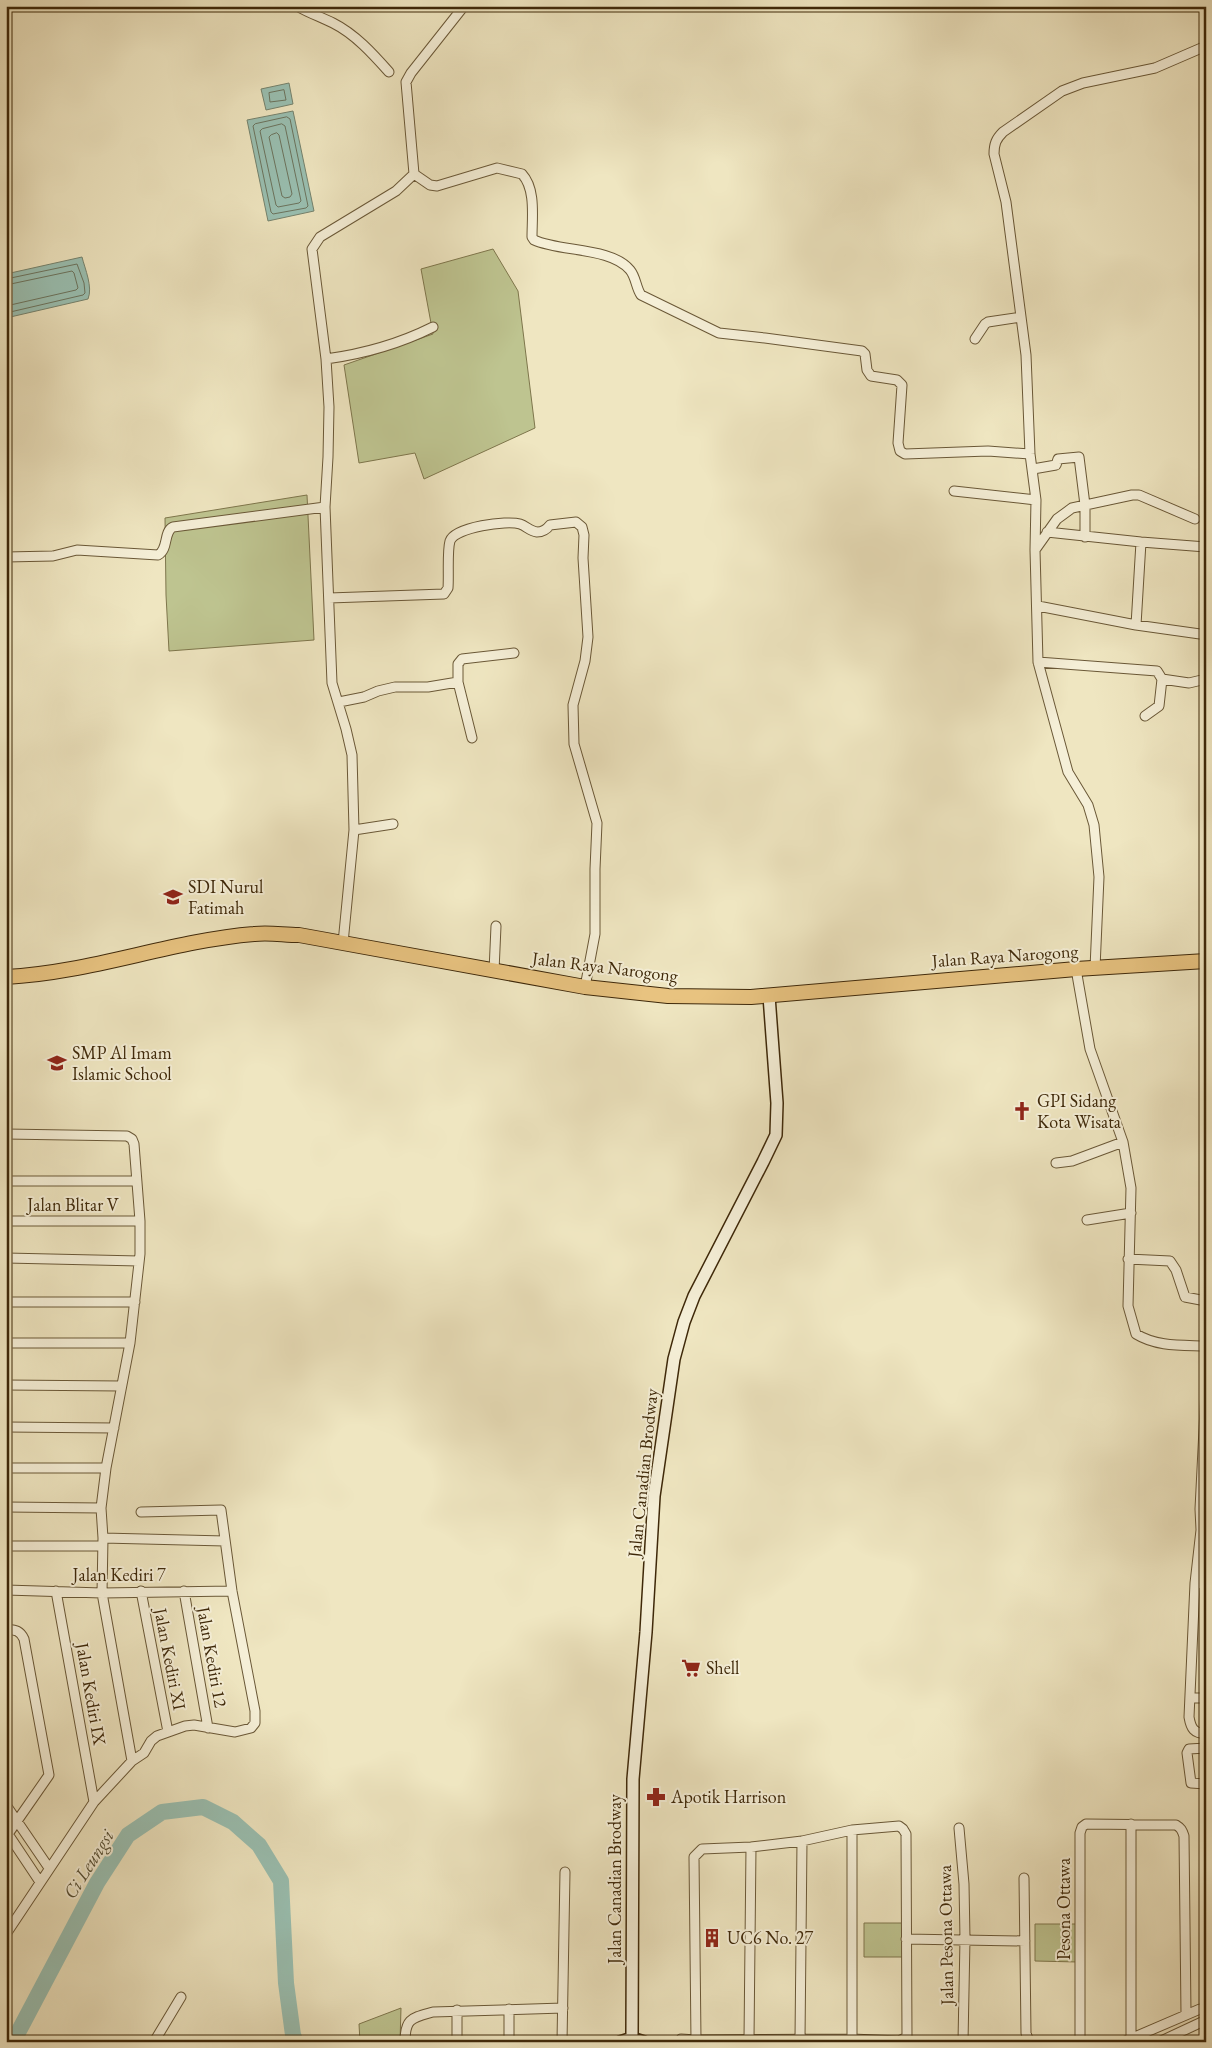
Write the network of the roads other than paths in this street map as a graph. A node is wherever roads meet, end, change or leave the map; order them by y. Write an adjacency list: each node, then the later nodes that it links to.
1 (297, 6): 4 (street)
2 (464, 6): 5 (street)
3 (1206, 46): 6 (street)
4 (389, 72)
5 (414, 174): 9 (street); 10 (street)
6 (1021, 317): 8 (street); 10 (street)
7 (433, 327): 9 (street)
8 (975, 339)
9 (326, 359): 15 (street)
10 (1030, 454): 11 (street)
11 (1033, 469): 13 (street); 14 (street)
12 (954, 491): 13 (street)
13 (1036, 500): 21 (street)
14 (1085, 505): 16 (street); 17 (street); 18 (street)
15 (325, 507): 22 (street); 23 (street)
16 (1195, 518)
17 (1047, 532): 18 (street); 21 (street)
18 (1085, 537): 19 (street)
19 (1141, 542): 20 (street); 25 (street)
20 (1206, 546)
21 (1035, 550): 24 (street)
22 (6, 556)
23 (328, 598): 32 (street); 44 (street)
24 (1038, 606): 25 (street); 28 (street)
25 (1136, 625): 26 (street)
26 (1200, 634)
27 (514, 653): 31 (street)
28 (1038, 662): 29 (street); 40 (street)
29 (1162, 679): 30 (street); 33 (street)
30 (1206, 679)
31 (458, 682): 32 (street); 34 (street)
32 (339, 702): 36 (street)
33 (1145, 716)
34 (472, 738)
35 (393, 824): 36 (street)
36 (354, 830): 38 (street)
37 (496, 926): 42 (street)
38 (344, 943): 42 (main road, Jalan Raya Narogong); 43 (main road, Jalan Raya Narogong)
39 (1206, 961): 40 (main road, Jalan Raya Narogong)
40 (1095, 968): 41 (main road, Jalan Raya Narogong)
41 (1076, 969): 45 (main road, Jalan Raya Narogong); 47 (street)
42 (494, 971): 44 (main road, Jalan Raya Narogong)
43 (6, 977)
44 (585, 987): 45 (main road, Jalan Raya Narogong)
45 (768, 996): 122 (street, Jalan Canadian Brodway)
46 (6, 1134): 50 (street)
47 (1123, 1142): 48 (street); 51 (street)
48 (1056, 1163)
49 (6, 1181): 50 (street)
50 (137, 1181): 54 (street)
51 (1131, 1213): 52 (street); 56 (street)
52 (1087, 1220)
53 (6, 1221): 54 (street, Jalan Blitar V)
54 (140, 1221): 57 (street)
55 (6, 1258): 57 (street)
56 (1128, 1259): 58 (street); 63 (street)
57 (139, 1261): 60 (street)
58 (1206, 1301)
59 (6, 1302): 60 (street)
60 (135, 1302): 62 (street)
61 (6, 1343): 62 (street)
62 (130, 1343): 65 (street)
63 (1206, 1346)
64 (6, 1385): 65 (street)
65 (121, 1386): 68 (street)
66 (1206, 1389): 69 (street)
67 (6, 1427): 68 (street)
68 (114, 1428): 72 (street)
69 (1205, 1438): 70 (street)
70 (1204, 1464): 73 (street)
71 (6, 1468): 72 (street)
72 (106, 1468): 75 (street)
73 (1204, 1488): 77 (street)
74 (6, 1507): 75 (street)
75 (101, 1508): 79 (street)
76 (141, 1512): 78 (street)
77 (1203, 1530): 81 (street)
78 (226, 1541): 79 (street); 87 (street)
79 (103, 1542): 80 (street); 88 (street)
80 (6, 1546)
81 (1195, 1582): 82 (street); 90 (street)
82 (1206, 1584)
83 (6, 1590): 84 (street, Jalan Kediri 7)
84 (56, 1591): 88 (street, Jalan Kediri 7); 98 (street, Jalan Kediri IX)
85 (141, 1591): 86 (street, Jalan Kediri 7); 88 (street, Jalan Kediri 7); 93 (street, Jalan Kediri XI)
86 (184, 1591): 87 (street, Jalan Kediri 7); 92 (street, Jalan Kediri 12)
87 (232, 1591): 92 (street)
88 (102, 1593): 96 (street)
89 (6, 1629): 100 (street)
90 (1191, 1698): 91 (street); 94 (street)
91 (1206, 1698)
92 (208, 1728): 93 (street)
93 (168, 1732): 96 (street)
94 (1206, 1734)
95 (1206, 1748): 97 (street)
96 (132, 1761): 98 (street)
97 (1206, 1784)
98 (94, 1802): 107 (street)
99 (6, 1805): 100 (street)
100 (17, 1822): 104 (street); 107 (street)
101 (1131, 1824): 120 (street, Pesona Ottawa); 128 (street); 138 (street, Pesona Ottawa)
102 (959, 1828): 113 (street, Jalan Pesona Ottawa)
103 (852, 1830): 105 (street); 112 (street); 126 (street)
104 (7, 1832): 110 (street)
105 (802, 1841): 106 (street); 125 (street)
106 (751, 1847): 124 (street); 127 (street)
107 (49, 1868): 110 (street)
108 (565, 1872): 116 (street)
109 (1024, 1878): 114 (street)
110 (40, 1882): 111 (street)
111 (7, 1931)
112 (906, 1939): 113 (street); 126 (street)
113 (965, 1939): 114 (street); 136 (street, Jalan Pesona Ottawa)
114 (1025, 1941): 137 (street)
115 (181, 1998): 129 (street)
116 (563, 2008): 117 (street); 133 (street)
117 (509, 2009): 119 (street); 132 (street)
118 (1200, 2009): 120 (street)
119 (457, 2010): 130 (street); 131 (street)
120 (1186, 2014): 128 (street)
121 (1206, 2020): 139 (street)
122 (632, 2038): 134 (street); 135 (street)
123 (681, 2039): 127 (street)
124 (749, 2039): 125 (street); 127 (street)
125 (800, 2039): 126 (street)
126 (852, 2039)
127 (696, 2040)
128 (1127, 2041)
129 (154, 2042)
130 (405, 2042)
131 (457, 2042)
132 (509, 2042)
133 (562, 2042)
134 (620, 2042)
135 (644, 2042)
136 (963, 2042)
137 (1032, 2042)
138 (1080, 2042)
139 (1159, 2042)

